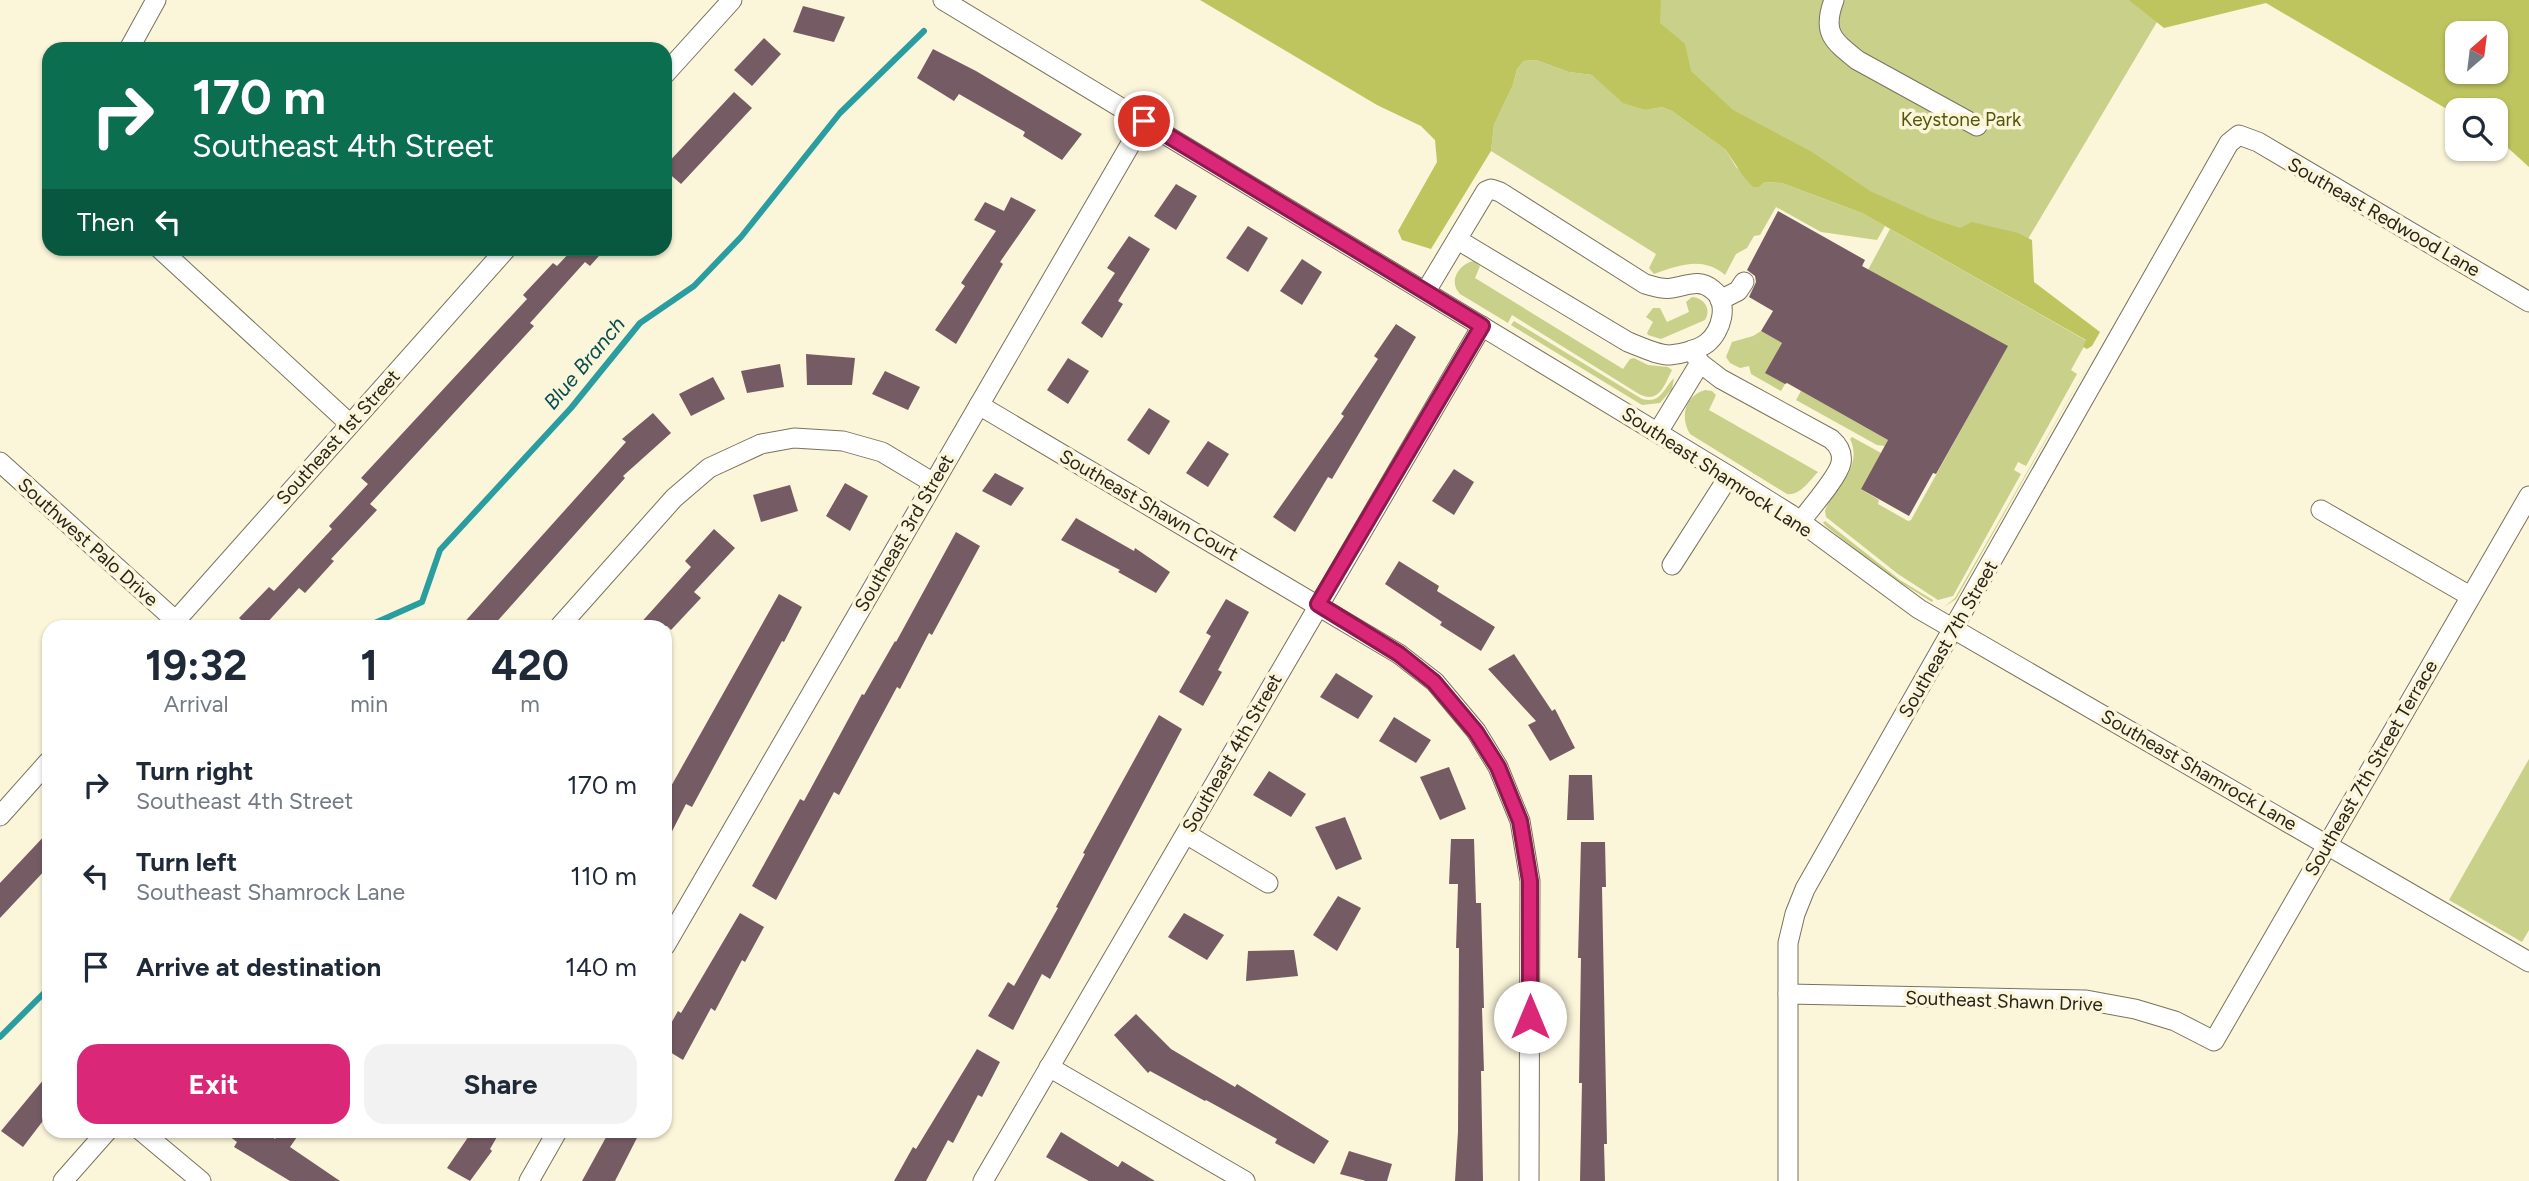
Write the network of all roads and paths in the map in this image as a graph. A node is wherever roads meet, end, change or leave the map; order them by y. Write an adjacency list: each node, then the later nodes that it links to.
1 (156, 0): 5 (street)
2 (732, 0): 6 (street)
3 (943, 0): 7 (street, Southeast Shamrock Lane)
4 (1834, 0): 8 (street)
5 (133, 42)
6 (672, 66)
7 (1144, 121): 14 (street, Southeast Shamrock Lane); 19 (street, Southeast 3rd Street)
8 (1977, 125)
9 (2239, 135): 16 (street, Southeast Redwood Lane); 34 (street, Southeast 7th Street)
10 (1458, 240): 14 (street); 15 (street); 18 (street)
11 (168, 256): 20 (street)
12 (500, 256): 20 (street, Southeast 1st Street)
13 (1744, 282): 15 (street)
14 (1426, 291): 17 (street, Southeast Shamrock Lane)
15 (1720, 300): 18 (street)
16 (2529, 302)
17 (1482, 326): 21 (street, Southeast Shamrock Lane); 30 (street, Southeast 4th Street)
18 (1696, 357): 21 (street); 27 (street)
19 (979, 405): 24 (street, Southeast 3rd Street); 30 (street, Southeast Shawn Court)
20 (351, 424): 32 (street, Southeast 1st Street)
21 (1658, 432): 23 (street, Southeast Shamrock Lane)
22 (0, 462): 31 (street, Southwest Palo Drive)
23 (1729, 476): 27 (street, Southeast Shamrock Lane); 28 (street)
24 (932, 482): 33 (street); 40 (street, Southeast 3rd Street)
25 (2529, 496): 29 (street, Southeast 7th Street Terrace)
26 (2321, 510): 29 (street)
27 (1800, 522): 34 (street, Southeast Shamrock Lane)
28 (1672, 565)
29 (2470, 596): 38 (street, Southeast 7th Street Terrace)
30 (1318, 604): 37 (street, Southeast 4th Street); 53 (street, Southeast Shawn Court)
31 (169, 620)
32 (177, 620)
33 (565, 620)
34 (1954, 628): 38 (street, Southeast Shamrock Lane); 42 (street, Southeast 7th Street)
35 (42, 769): 36 (street)
36 (0, 816)
37 (1186, 834): 39 (street); 44 (street, Southeast 4th Street)
38 (2326, 844): 41 (street, Southeast Shamrock Lane); 43 (street, Southeast 7th Street Terrace)
39 (1268, 883)
40 (672, 934)
41 (2529, 962)
42 (1788, 994): 43 (street, Southeast Shawn Drive); 54 (street, Southeast 7th Street)
43 (2214, 1041)
44 (1049, 1067): 51 (street, Southeast 4th Street); 52 (street)
45 (101, 1138): 48 (street)
46 (150, 1138): 49 (street)
47 (553, 1138): 50 (street)
48 (63, 1181)
49 (201, 1181)
50 (529, 1181)
51 (983, 1181)
52 (1245, 1181)
53 (1529, 1181)
54 (1788, 1181)

